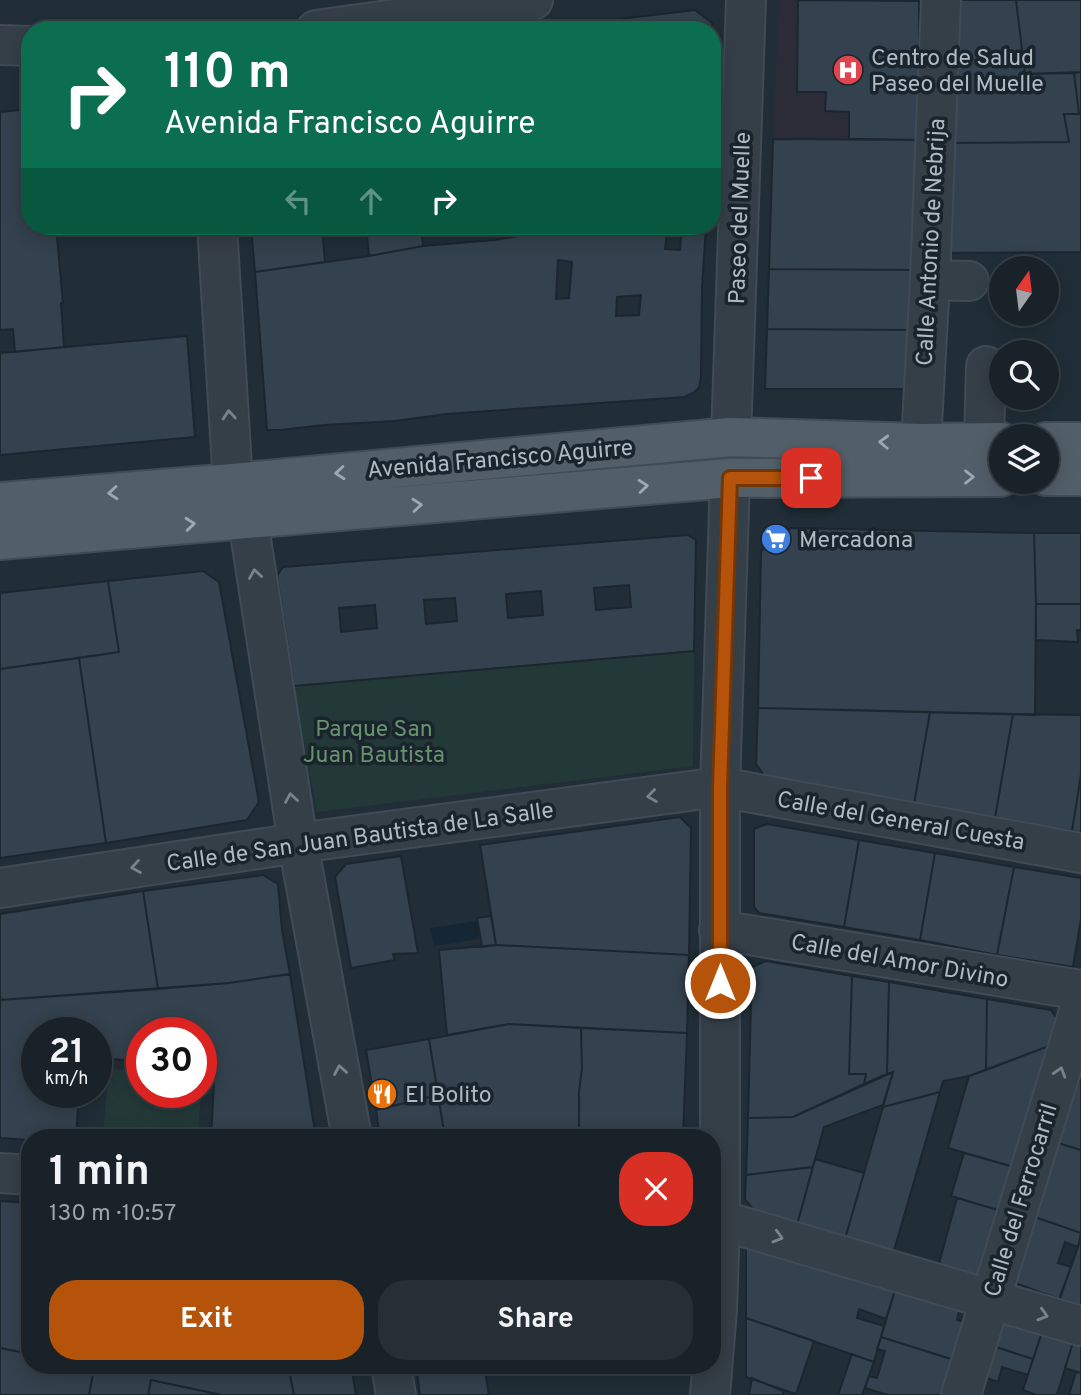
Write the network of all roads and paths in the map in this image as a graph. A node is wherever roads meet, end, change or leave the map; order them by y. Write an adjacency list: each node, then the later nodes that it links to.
1 (533, 0): 4 (street)
2 (747, 0): 12 (street, Paseo del Muelle)
3 (941, 0): 8 (street, Calle Antonio de Nebrija)
4 (381, 21)
5 (0, 45): 6 (street)
6 (21, 46)
7 (218, 235): 21 (street, one-way to 7)
8 (930, 280): 9 (street); 16 (street, Calle Antonio de Nebrija)
9 (969, 281)
10 (986, 366): 11 (street)
11 (991, 424)
12 (731, 437): 16 (main road, Avenida Francisco Aguirre, one-way to 12); 21 (main road, Avenida Francisco Aguirre, one-way to 21)
13 (989, 442): 16 (main road, Avenida Francisco Aguirre)
14 (1059, 442): 15 (main road)
15 (1081, 442)
16 (921, 443)
17 (1059, 476): 18 (main road)
18 (1081, 476)
19 (989, 477): 20 (main road, Avenida Francisco Aguirre, one-way to 19)
20 (730, 478): 23 (main road, Avenida Francisco Aguirre, one-way to 20); 25 (street)
21 (233, 483): 22 (main road, Avenida Francisco Aguirre, one-way to 22)
22 (0, 502)
23 (248, 520): 24 (main road, Avenida Francisco Aguirre, one-way to 23); 26 (street, one-way to 23)
24 (0, 540)
25 (720, 787): 26 (street, Calle de San Juan Bautista de La Salle, one-way to 26); 27 (street, Calle del General Cuesta); 29 (street)
26 (298, 843): 28 (street, Calle de San Juan Bautista de La Salle, one-way to 28); 32 (street, one-way to 26)
27 (1081, 853)
28 (0, 888)
29 (719, 930): 30 (street, Calle del Amor Divino); 33 (street)
30 (1081, 990)
31 (1081, 1005): 37 (street, Calle del Ferrocarril, one-way to 31)
32 (350, 1129)
33 (717, 1129)
34 (0, 1173): 35 (street)
35 (21, 1174)
36 (721, 1221): 37 (street, one-way to 37)
37 (990, 1298): 38 (street, one-way to 38); 43 (street, Calle del Ferrocarril)
38 (1081, 1326)
39 (392, 1374): 41 (street)
40 (712, 1374): 42 (street)
41 (396, 1395)
42 (710, 1395)
43 (961, 1395)

